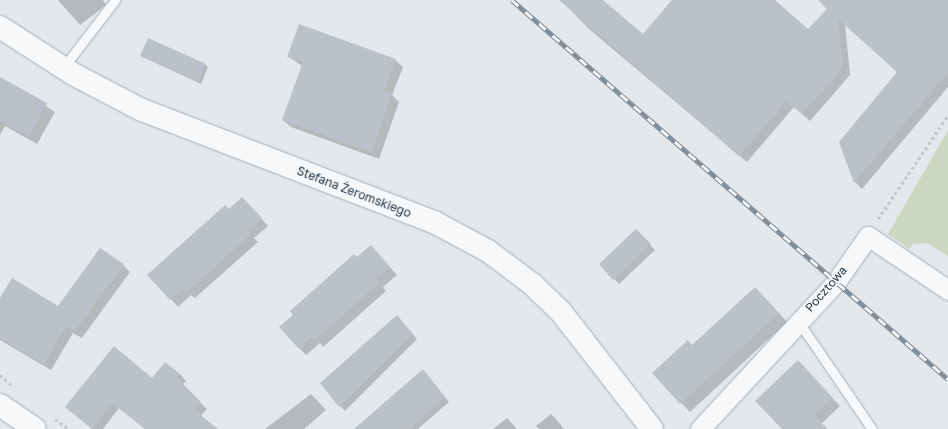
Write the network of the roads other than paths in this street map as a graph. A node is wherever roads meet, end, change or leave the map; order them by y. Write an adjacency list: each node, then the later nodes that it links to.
1 (115, 0): 3 (lane)
2 (0, 27): 3 (street, Stefana Żeromskiego)
3 (63, 68): 8 (street, Stefana Żeromskiego)
4 (948, 290): 5 (street, Pocztowa)
5 (798, 321): 9 (street, Pocztowa); 10 (lane)
6 (0, 406): 7 (street)
7 (34, 429)
8 (652, 429)
9 (700, 429)
10 (872, 429)

